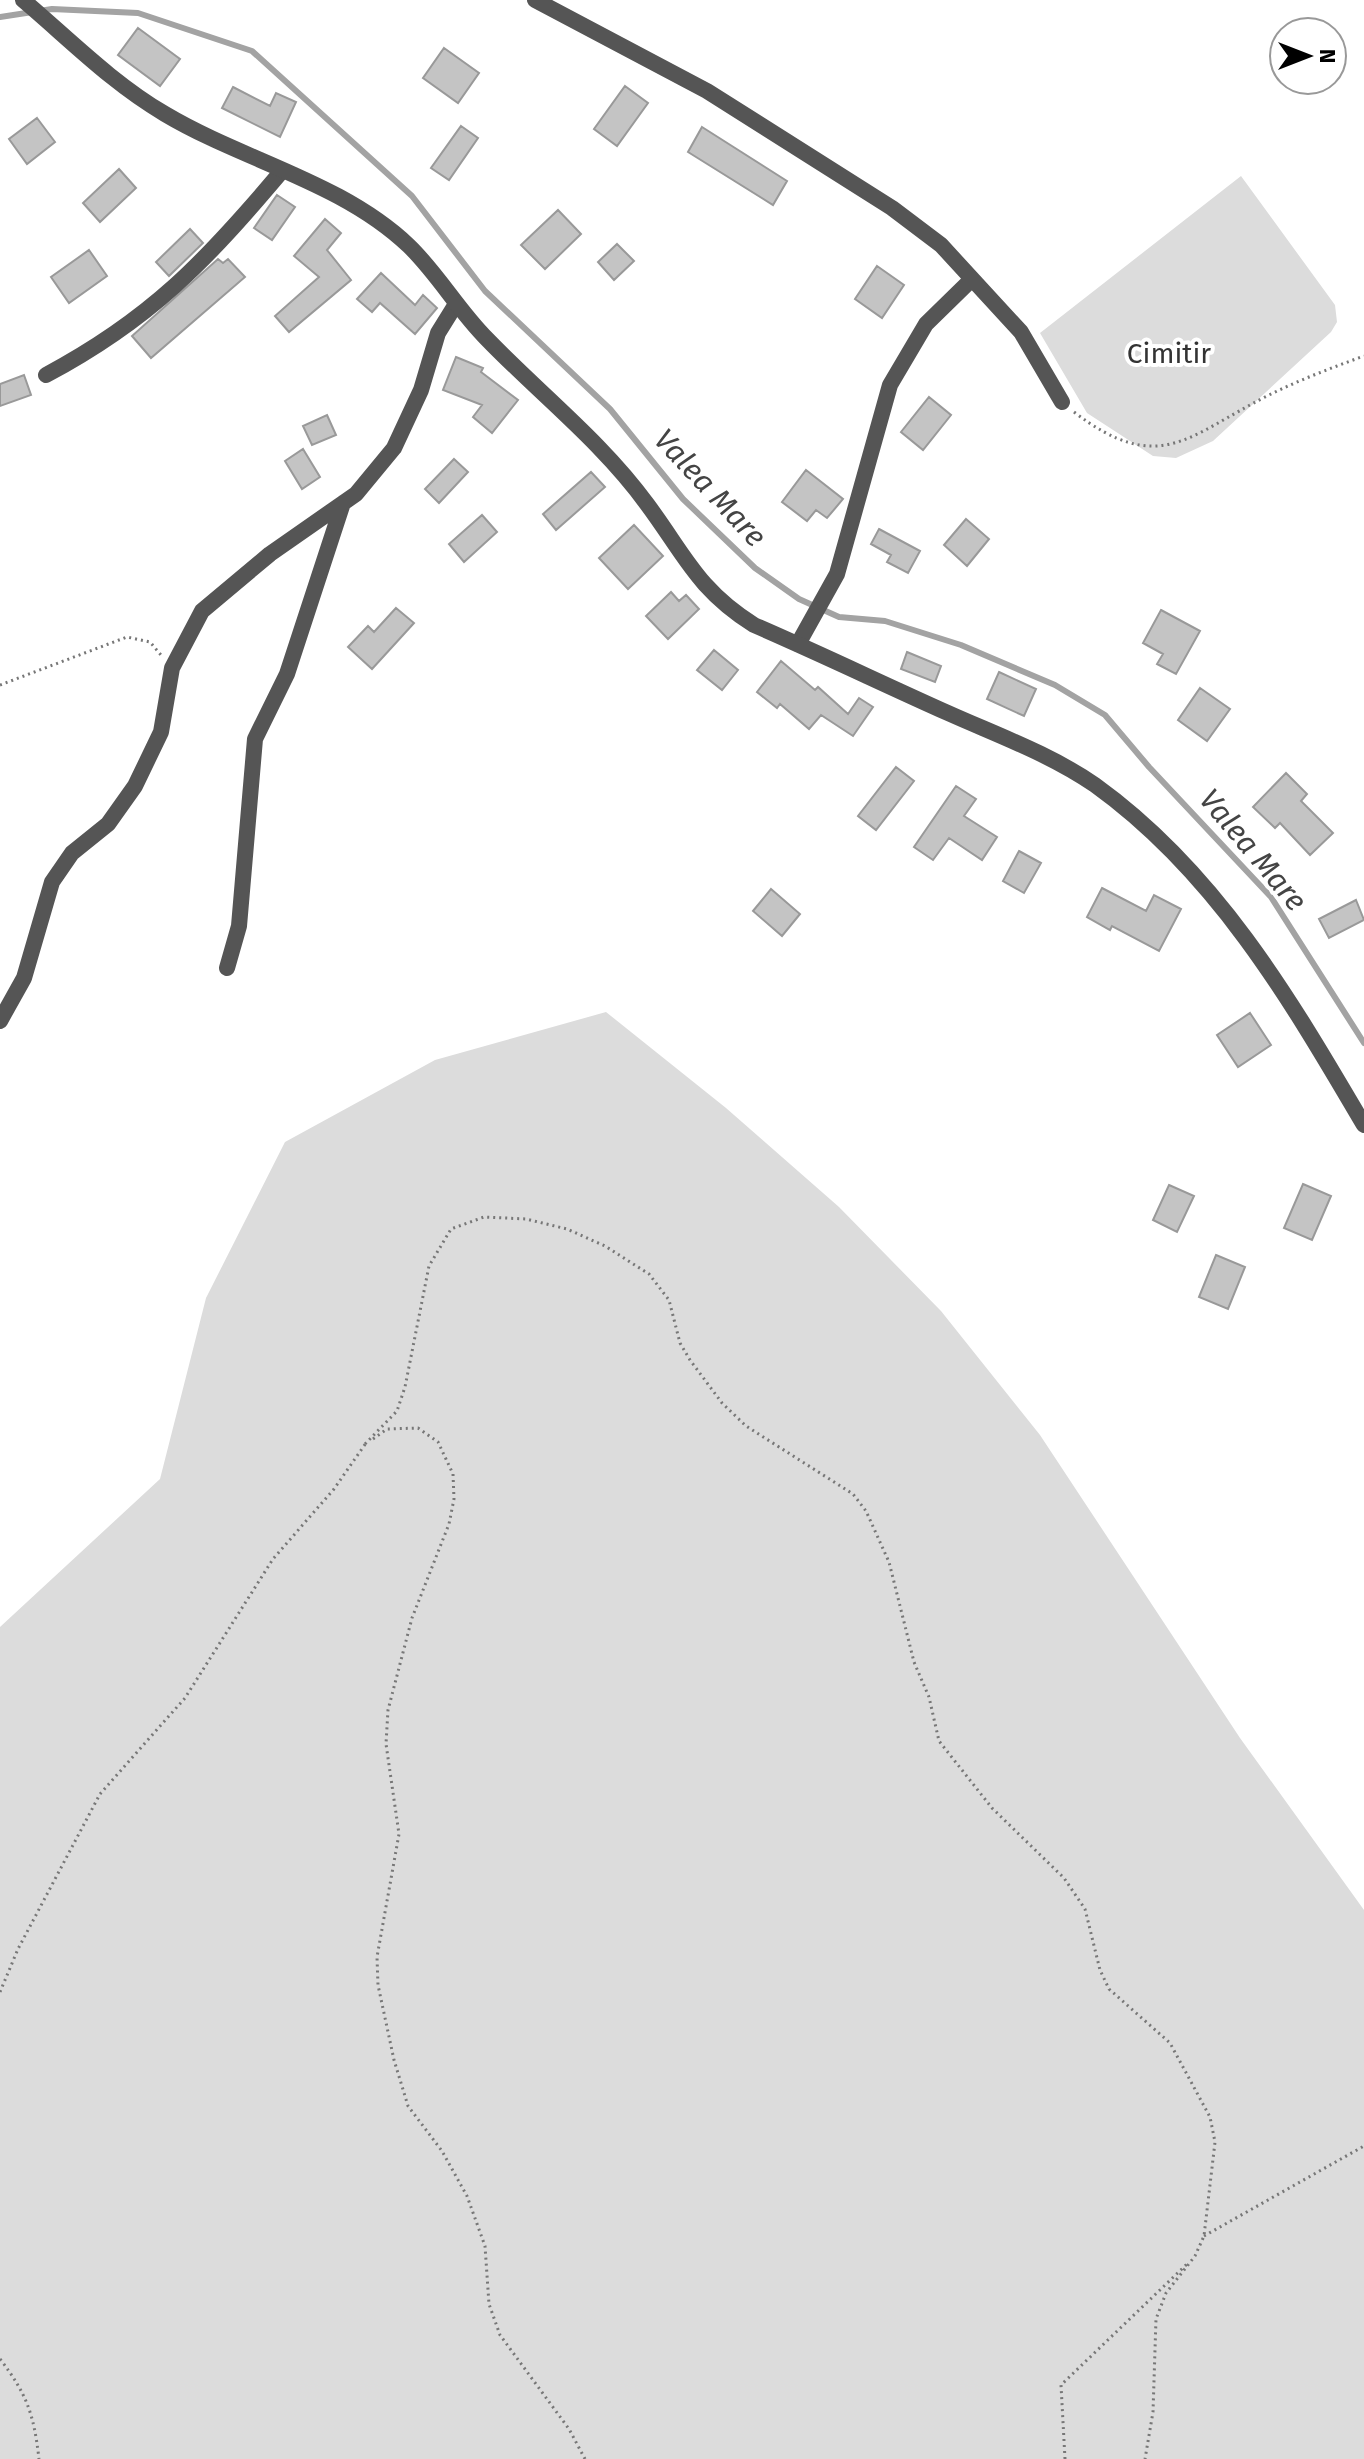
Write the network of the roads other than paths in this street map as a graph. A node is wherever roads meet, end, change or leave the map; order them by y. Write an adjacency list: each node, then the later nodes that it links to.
1 (23, 0): 3 (street)
2 (535, 0): 4 (street)
3 (281, 172): 5 (street); 6 (street)
4 (971, 280): 7 (street); 9 (street)
5 (456, 304): 8 (street); 9 (street)
6 (46, 375)
7 (1062, 402)
8 (343, 503): 10 (street); 11 (street)
9 (798, 644): 12 (street)
10 (227, 968)
11 (0, 1021)
12 (1364, 1125)

